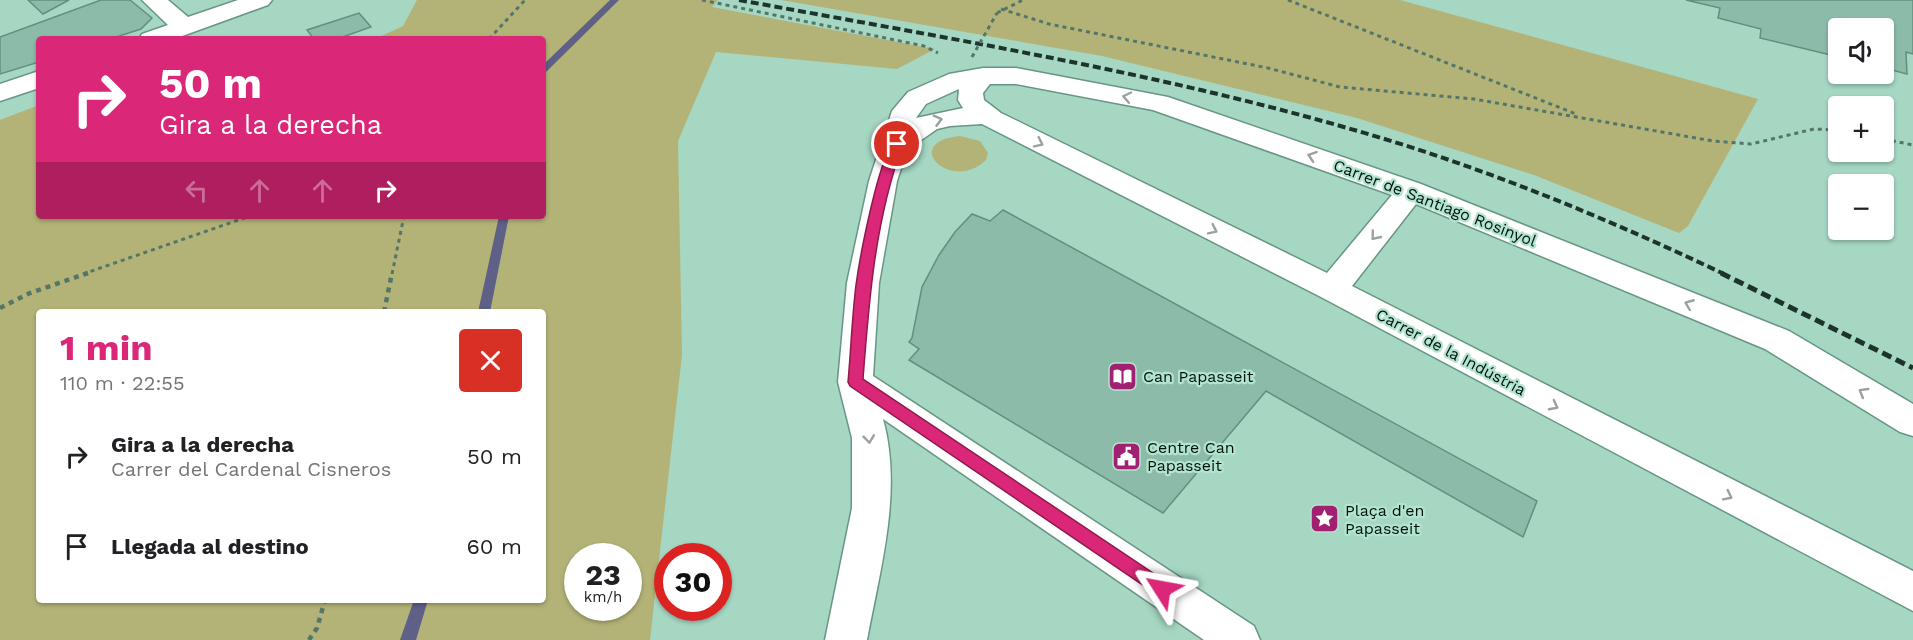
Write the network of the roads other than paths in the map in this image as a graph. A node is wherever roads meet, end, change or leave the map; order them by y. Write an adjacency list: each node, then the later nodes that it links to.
1 (154, 0): 3 (street)
2 (260, 0): 3 (street)
3 (185, 27): 4 (street)
4 (160, 36)
5 (978, 67): 8 (street, Carrer de la Indústria); 9 (street, Carrer de Santiago Rosinyol); 10 (street, Carrer de Santiago Rosinyol, one-way to 5)
6 (36, 80): 7 (street)
7 (0, 93)
8 (987, 116): 9 (street, Carrer de la Indústria, one-way to 8); 11 (street, Carrer de la Indústria, one-way to 11)
9 (897, 144): 12 (street, Carrer de Santiago Rosinyol)
10 (1412, 191): 11 (street, one-way to 11); 13 (street, Carrer de Santiago Rosinyol, one-way to 10)
11 (1332, 289): 14 (street, Carrer de la Indústria, one-way to 14)
12 (855, 382): 15 (street, Carrer de Santiago Rosinyol, one-way to 15); 16 (street)
13 (1913, 422)
14 (1913, 592)
15 (846, 640)
16 (1239, 640)

